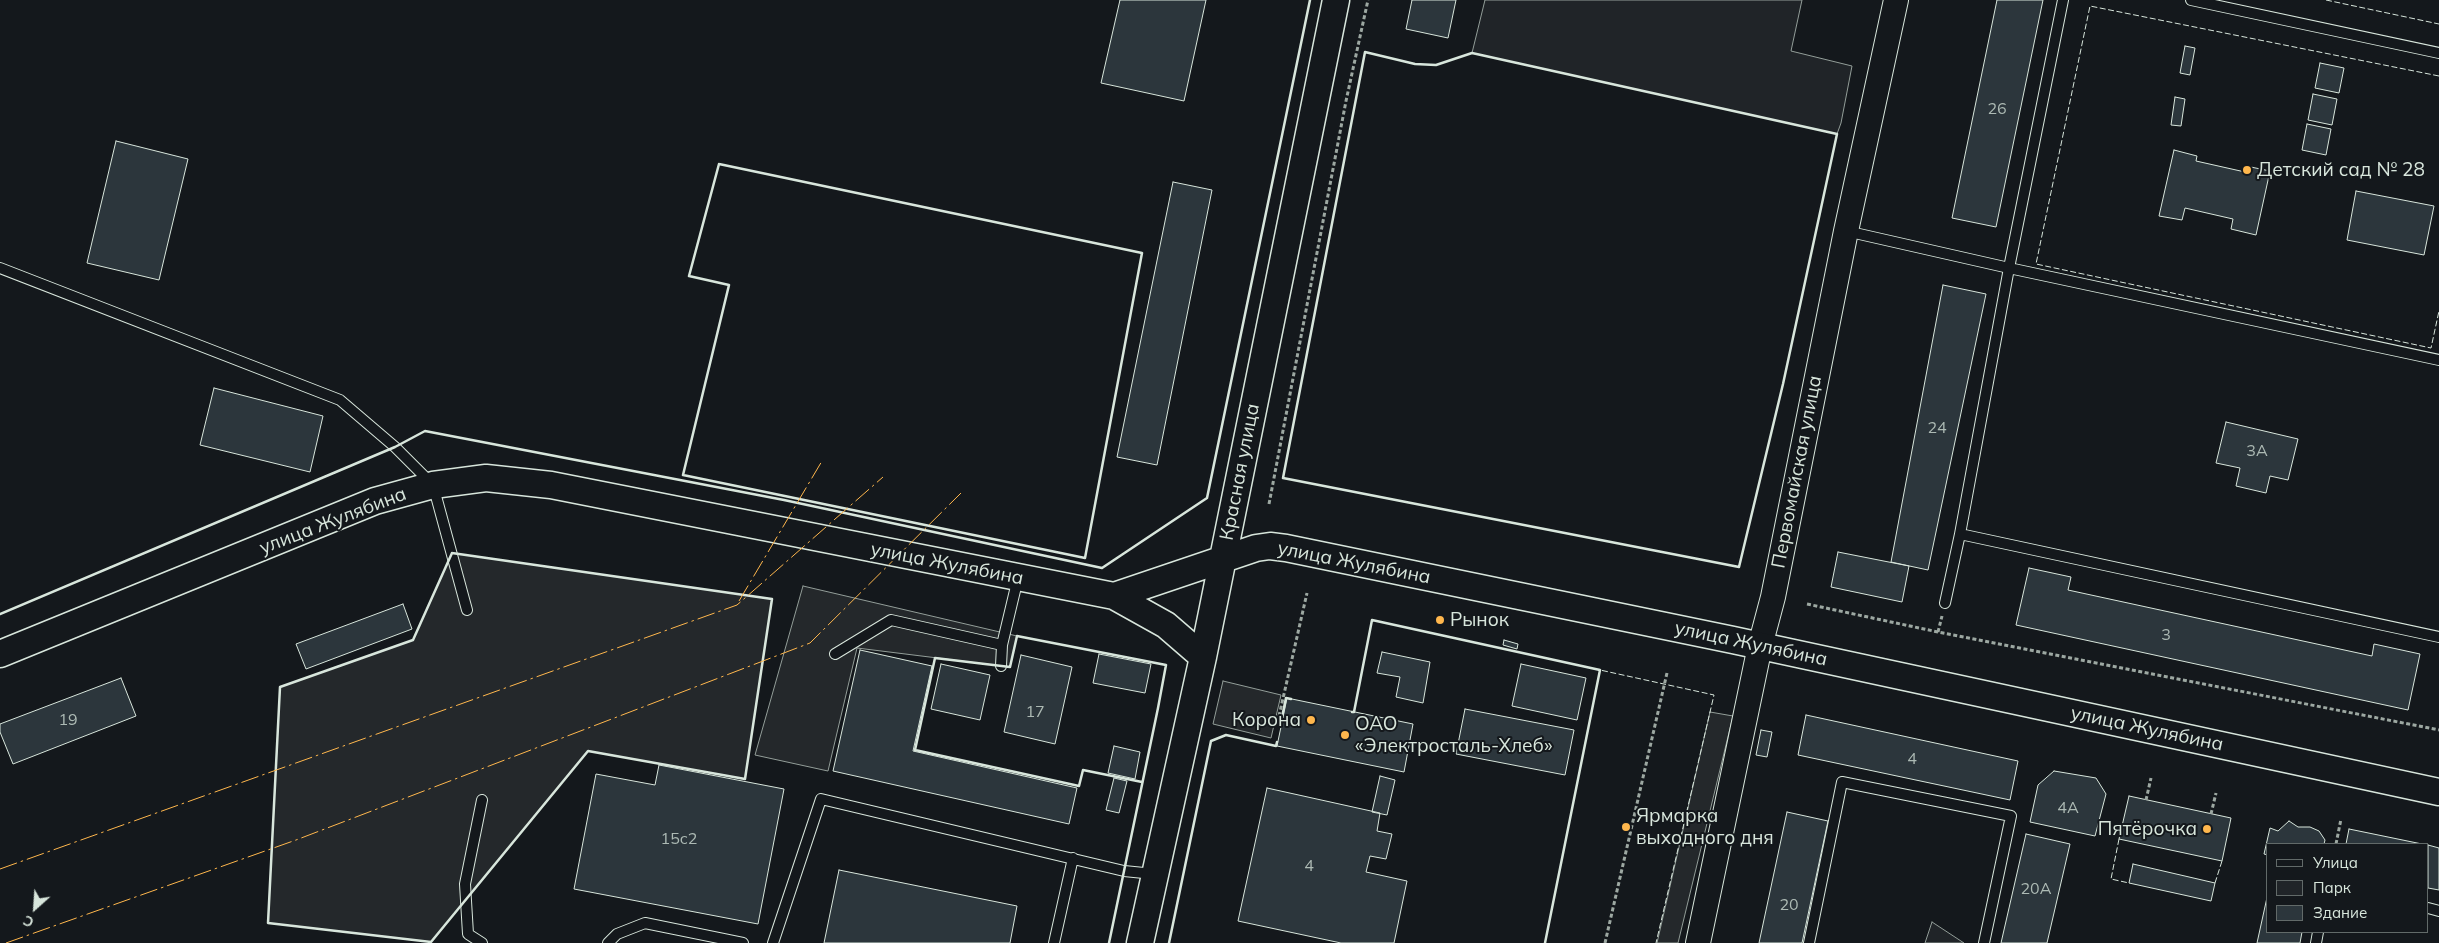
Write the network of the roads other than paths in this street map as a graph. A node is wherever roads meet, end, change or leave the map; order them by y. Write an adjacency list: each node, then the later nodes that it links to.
1 (1336, 0): 12 (main road, Красная улица)
2 (1896, 0): 6 (street, Первомайская улица)
3 (2063, 0): 8 (lane)
4 (2191, 0): 5 (lane)
5 (2439, 54)
6 (1846, 230): 8 (lane); 19 (street, Первомайская улица)
7 (0, 268): 10 (lane)
8 (2009, 268): 9 (lane); 11 (lane)
9 (2439, 360)
10 (433, 485): 13 (main road, улица Жулябина); 16 (lane); 20 (main road, улица Жулябина)
11 (1960, 534): 15 (lane); 17 (lane)
12 (1222, 559): 14 (main road, улица Жулябина); 19 (main road, улица Жулябина); 22 (main road, Красная улица)
13 (1018, 578): 14 (main road, улица Жулябина); 18 (lane)
14 (1114, 596): 22 (main road)
15 (1945, 603)
16 (467, 610)
17 (2439, 637)
18 (1002, 645): 21 (lane); 23 (lane)
19 (1760, 646): 24 (main road, улица Жулябина); 34 (street, Первомайская улица)
20 (0, 654)
21 (835, 654)
22 (1203, 657): 27 (main road, Красная улица)
23 (1001, 666)
24 (2439, 792)
25 (482, 800): 28 (lane)
26 (1073, 858): 27 (lane); 31 (lane); 32 (lane)
27 (1154, 874): 33 (main road, Красная улица)
28 (482, 943)
29 (608, 943): 30 (lane)
30 (743, 943)
31 (774, 943)
32 (1054, 943)
33 (1140, 943)
34 (1698, 943)
35 (1809, 943): 36 (lane)
36 (1984, 943)

